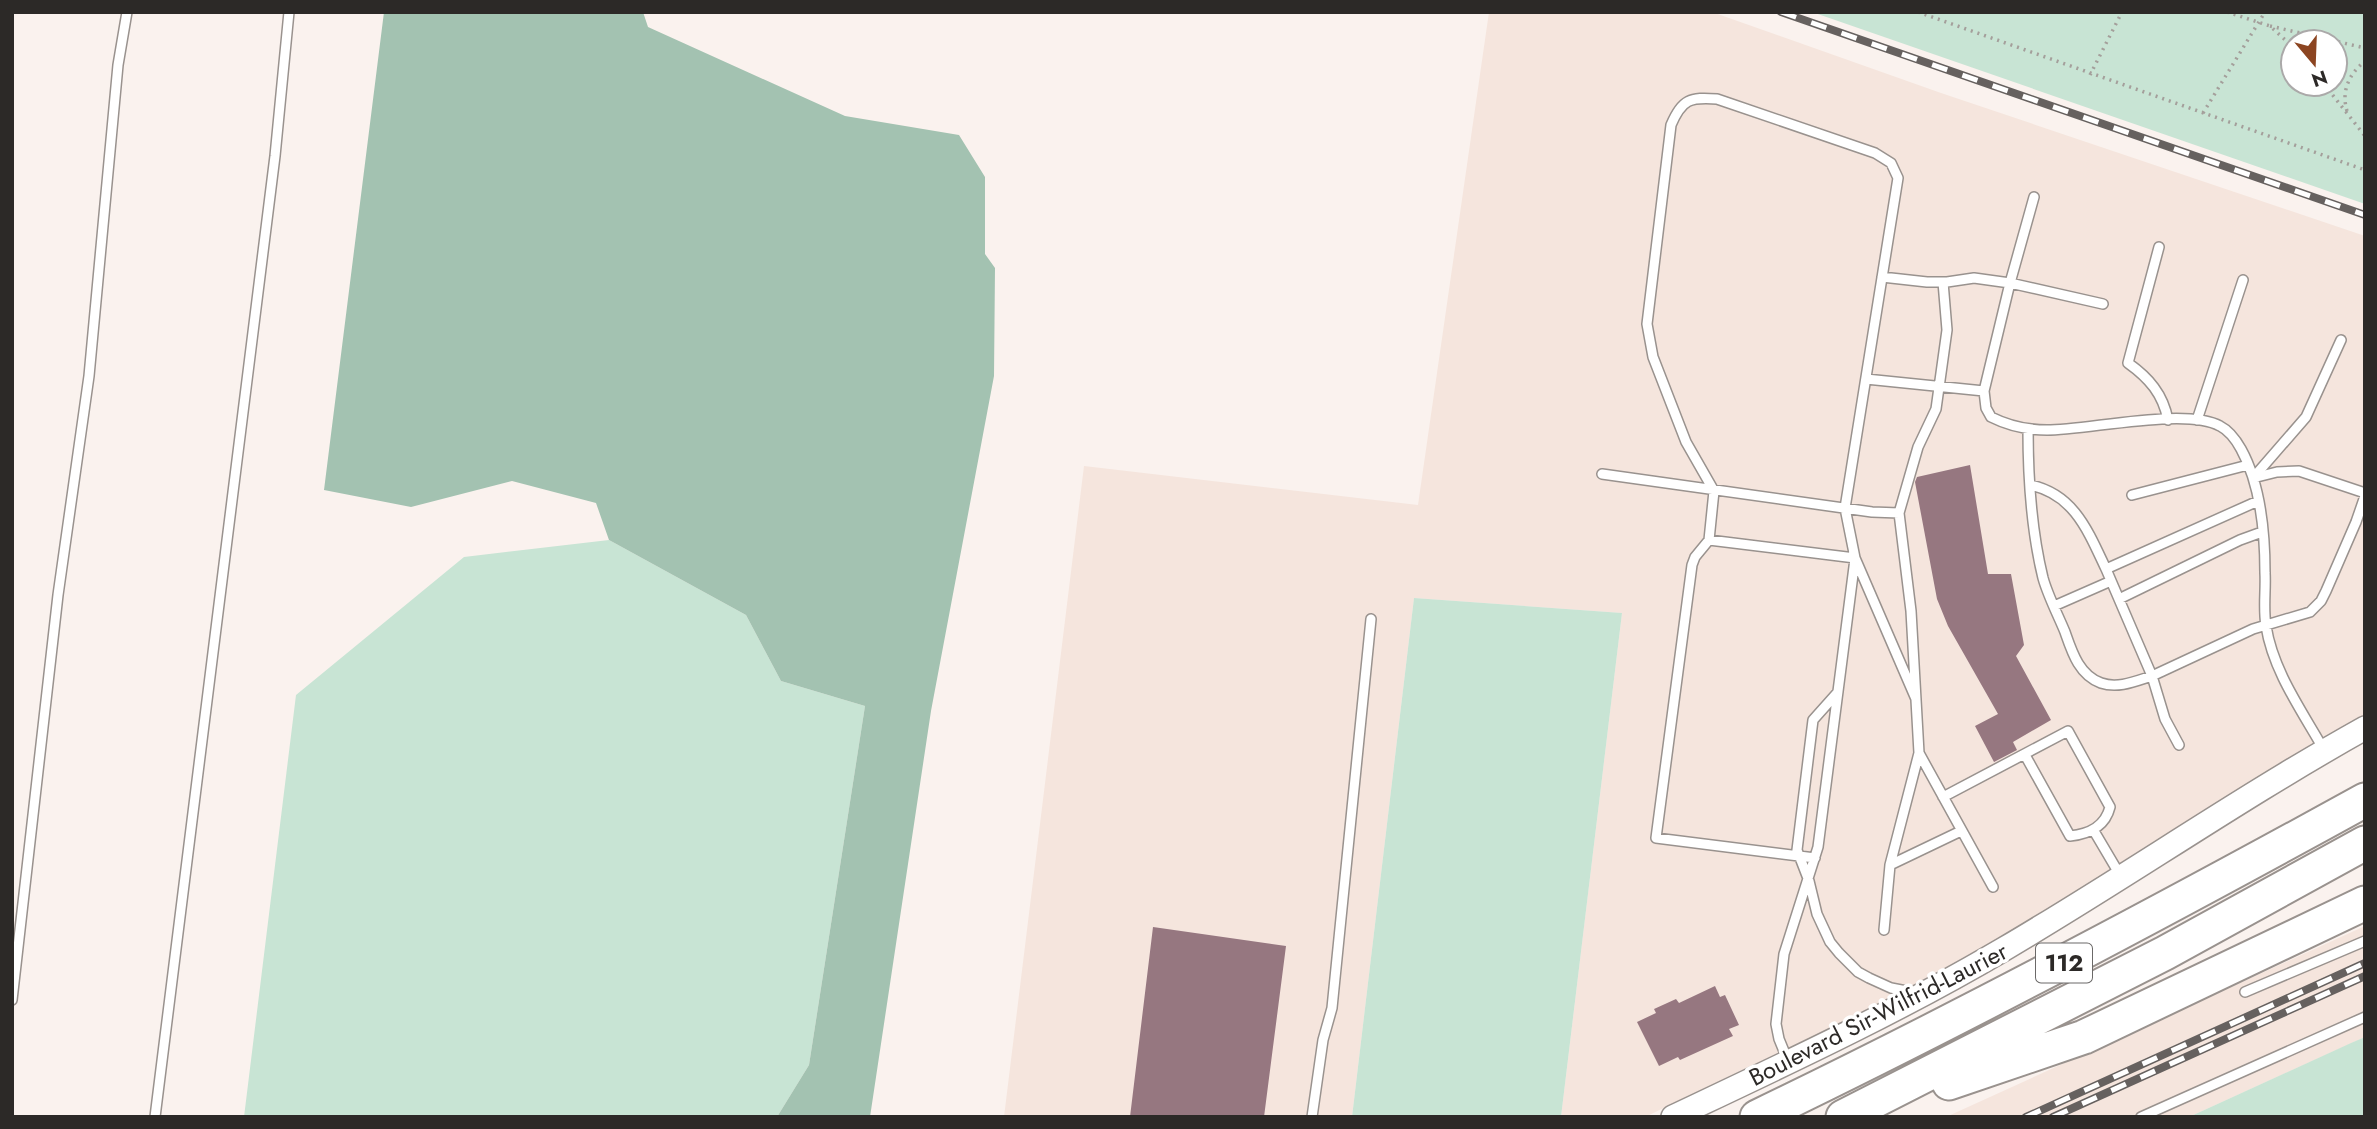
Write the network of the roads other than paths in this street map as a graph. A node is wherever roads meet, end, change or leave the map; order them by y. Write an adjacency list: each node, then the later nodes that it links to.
1 (127, 12): 60 (lane)
2 (289, 12): 63 (lane)
3 (2034, 197): 8 (lane)
4 (2159, 247): 14 (lane)
5 (1882, 276): 7 (lane); 11 (lane); 21 (lane)
6 (2243, 280): 15 (lane)
7 (1942, 282): 8 (lane); 12 (lane)
8 (2010, 283): 9 (lane); 13 (lane)
9 (2103, 304)
10 (2341, 340): 19 (lane)
11 (1866, 380): 12 (lane); 25 (lane)
12 (1940, 387): 13 (lane); 26 (lane)
13 (1984, 391): 16 (lane)
14 (2168, 420): 15 (lane); 16 (lane)
15 (2197, 420): 17 (lane)
16 (2028, 429): 20 (lane)
17 (2248, 464): 19 (lane); 22 (lane)
18 (1602, 474): 21 (lane)
19 (2253, 478): 23 (lane); 24 (lane)
20 (2030, 485): 30 (lane); 33 (lane)
21 (1714, 491): 25 (lane); 28 (lane)
22 (2132, 495)
23 (2365, 495): 35 (lane)
24 (2258, 501): 27 (lane); 30 (lane)
25 (1845, 508): 26 (lane); 29 (lane)
26 (1899, 513): 38 (lane)
27 (2262, 532): 32 (lane); 35 (lane)
28 (1709, 540): 29 (lane); 49 (lane)
29 (1855, 558): 37 (lane); 38 (lane)
30 (2106, 569): 31 (lane)
31 (2111, 582): 32 (lane); 33 (lane)
32 (2119, 599): 36 (lane)
33 (2054, 606): 36 (lane)
34 (1370, 619): 64 (lane)
35 (2266, 626): 36 (lane); 41 (lane)
36 (2152, 676): 40 (lane)
37 (1839, 691): 49 (lane); 50 (lane)
38 (1916, 699): 42 (lane)
39 (2365, 729): 41 (street, Boulevard Sir-Wilfrid-Laurier)
40 (2179, 746)
41 (2325, 751): 52 (street, Boulevard Sir-Wilfrid-Laurier)
42 (1919, 753): 44 (lane); 51 (lane)
43 (2025, 755): 44 (lane); 47 (lane); 47 (lane)
44 (1943, 797): 46 (lane)
45 (2365, 800): 66 (highway, Boulevard Sir-Wilfrid-Laurier / 112)
46 (1961, 831): 51 (lane); 54 (lane)
47 (2094, 831): 52 (lane)
48 (2365, 843): 67 (highway, 112)
49 (1799, 856): 50 (lane); 53 (lane)
50 (1815, 858): 53 (lane)
51 (1890, 865): 56 (lane)
52 (2121, 876): 59 (street, Boulevard Sir-Wilfrid-Laurier)
53 (1809, 881): 59 (lane); 62 (lane)
54 (1993, 887)
55 (2365, 903): 68 (highway)
56 (1884, 930)
57 (2365, 942): 58 (lane)
58 (2245, 992)
59 (1922, 994): 62 (street, Boulevard Sir-Wilfrid-Laurier)
60 (12, 1000)
61 (2365, 1017): 69 (lane)
62 (1788, 1061): 65 (street, Boulevard Sir-Wilfrid-Laurier)
63 (155, 1117)
64 (1312, 1117)
65 (1673, 1117)
66 (1757, 1117)
67 (1843, 1117)
68 (1850, 1117)
69 (2141, 1117)

